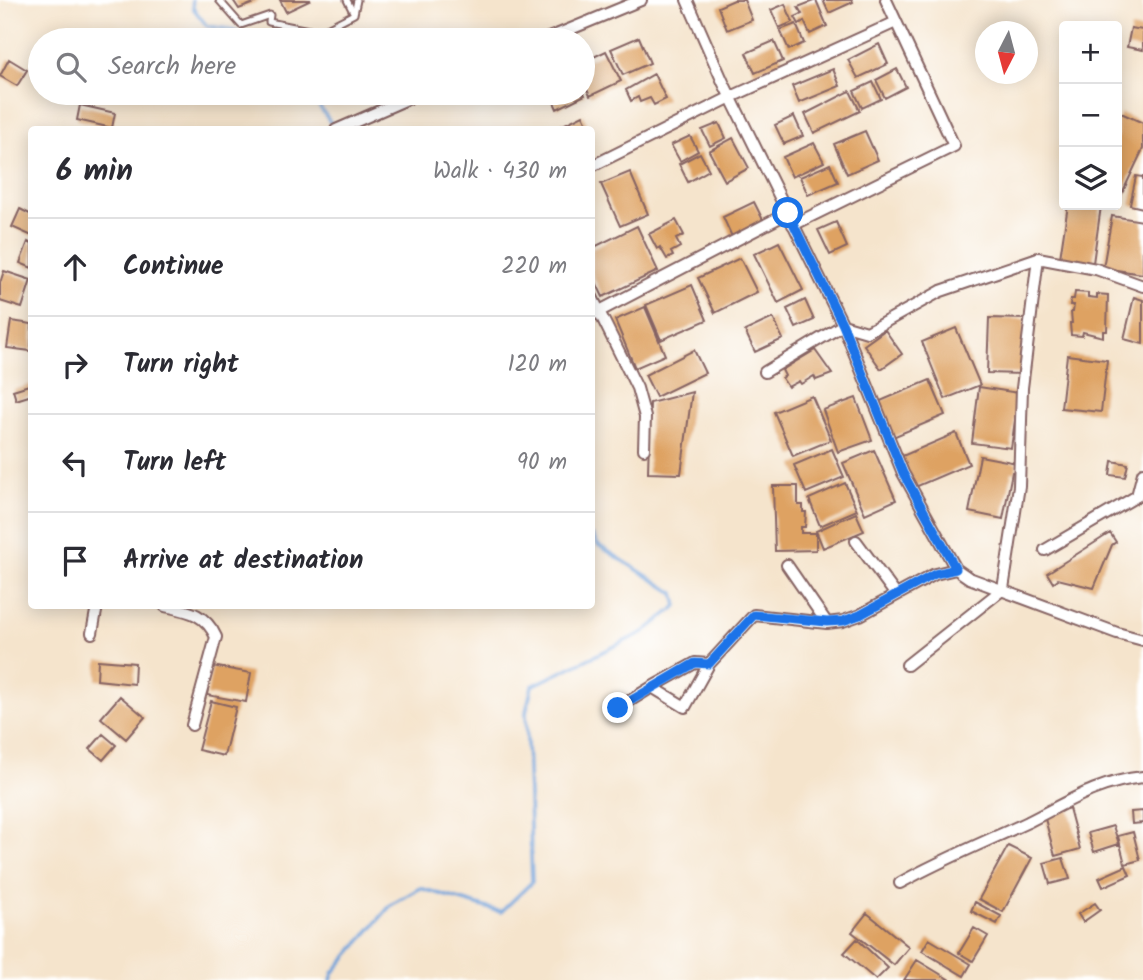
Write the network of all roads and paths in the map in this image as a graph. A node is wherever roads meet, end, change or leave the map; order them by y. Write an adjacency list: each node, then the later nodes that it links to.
1 (219, 0): 9 (lane)
2 (347, 0): 7 (lane)
3 (356, 0): 7 (lane)
4 (641, 0): 11 (street)
5 (687, 0): 12 (street)
6 (886, 0): 8 (street)
7 (354, 14): 10 (lane)
8 (896, 22): 12 (street); 17 (street)
9 (299, 28)
10 (327, 28)
11 (573, 28)
12 (731, 97): 15 (street); 16 (street)
13 (392, 105): 14 (street)
14 (343, 126)
15 (595, 165)
16 (788, 213): 17 (street); 20 (street)
17 (793, 225): 21 (street)
18 (1038, 258): 19 (street); 21 (street); 29 (street)
19 (1143, 286)
20 (595, 313): 23 (street)
21 (843, 325): 22 (street); 28 (street)
22 (765, 372)
23 (644, 449)
24 (1143, 473): 26 (street)
25 (856, 541): 30 (street)
26 (1045, 550)
27 (787, 565): 33 (street)
28 (956, 569): 29 (street); 30 (street)
29 (1003, 589): 35 (street); 37 (street)
30 (896, 595): 33 (street)
31 (96, 609): 34 (street)
32 (180, 609): 40 (street)
33 (827, 622): 36 (street)
34 (92, 633)
35 (1143, 640)
36 (709, 664): 38 (street); 38 (street)
37 (907, 665)
38 (652, 687): 39 (street)
39 (618, 708)
40 (192, 725)
41 (1143, 777): 42 (street)
42 (900, 883)

